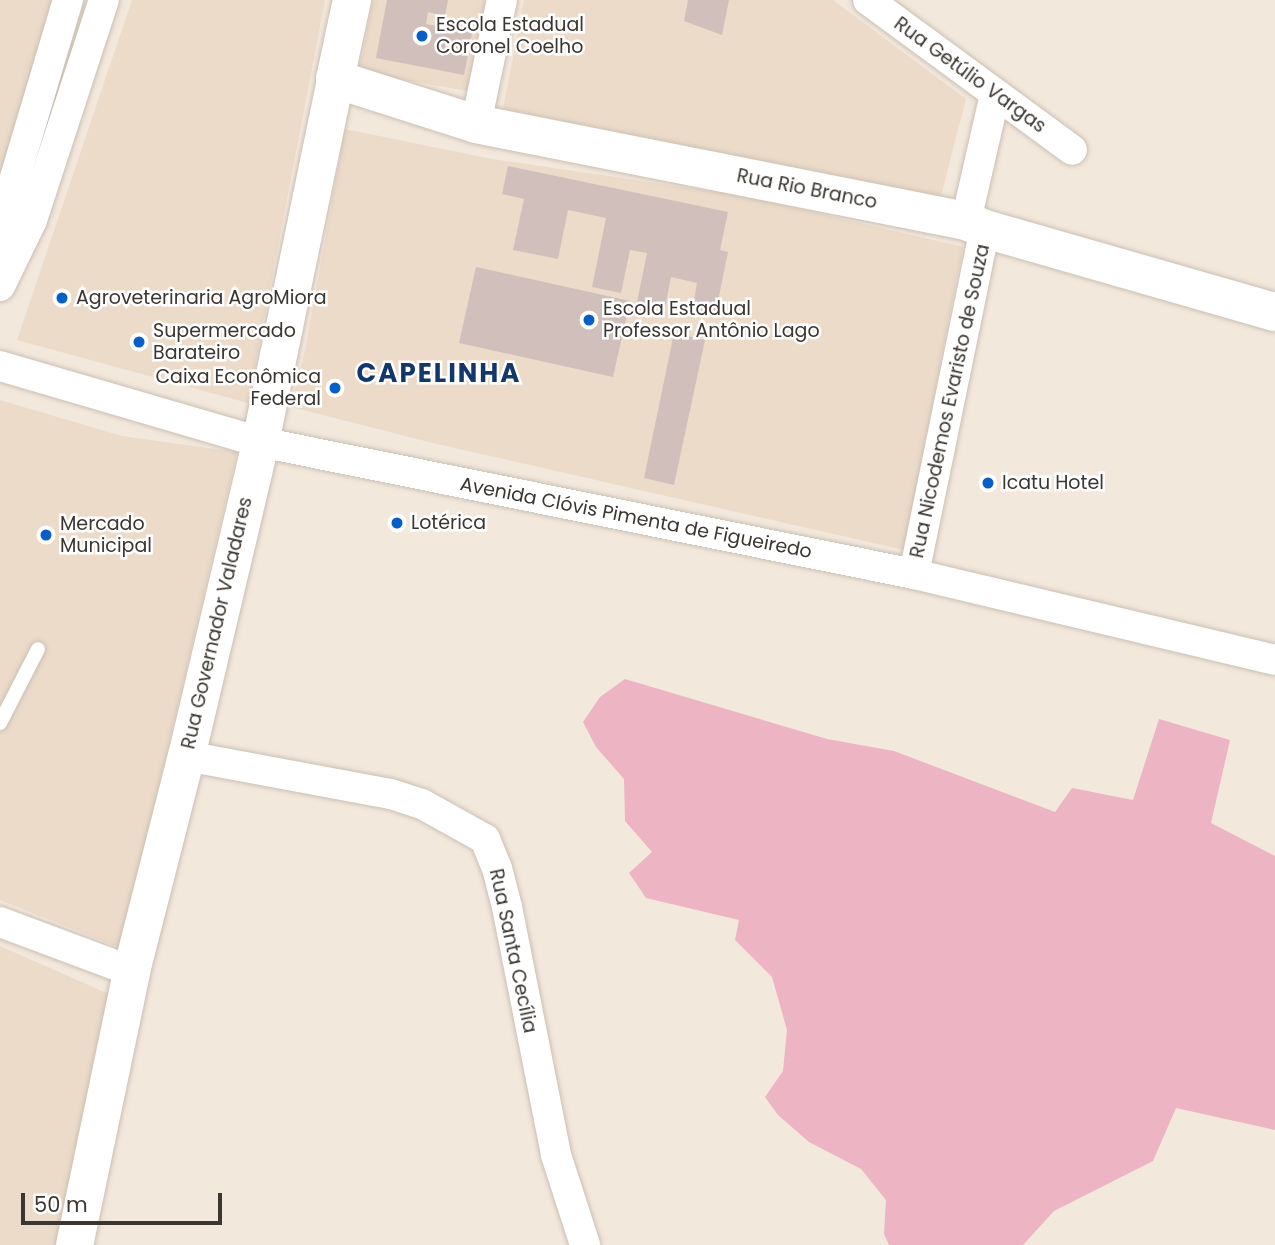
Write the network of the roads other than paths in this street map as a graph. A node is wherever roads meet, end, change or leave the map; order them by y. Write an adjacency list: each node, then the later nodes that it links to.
1 (68, 0): 6 (street)
2 (104, 0): 7 (street)
3 (352, 0): 8 (main road, Rua Governador Valadares)
4 (502, 0): 10 (street)
5 (868, 0): 9 (street, Rua Getúlio Vargas)
6 (58, 34): 7 (street); 13 (street)
7 (92, 44): 14 (street)
8 (335, 79): 10 (main road, Rua Rio Branco); 17 (street, Rua Governador Valadares)
9 (995, 94): 11 (street, Rua Getúlio Vargas); 12 (street, Rua Nicodemos Evaristo de Souza)
10 (476, 124): 12 (main road, Rua Rio Branco)
11 (1072, 150)
12 (976, 225): 15 (main road, Rua Rio Branco); 18 (street, Rua Nicodemos Evaristo de Souza)
13 (0, 255)
14 (0, 286)
15 (1275, 312)
16 (0, 366): 17 (street, Avenida Clóvis Pimenta de Figueiredo)
17 (260, 442): 18 (street, Avenida Clóvis Pimenta de Figueiredo); 22 (street, Rua Governador Valadares)
18 (914, 573): 20 (street, Avenida Clóvis Pimenta de Figueiredo)
19 (38, 649): 21 (lane)
20 (1275, 660)
21 (0, 723)
22 (186, 757): 24 (street, Rua Governador Valadares); 26 (street, Rua Santa Cecília)
23 (0, 922): 24 (street)
24 (131, 971): 25 (street, Rua Governador Valadares)
25 (74, 1245)
26 (586, 1245)

